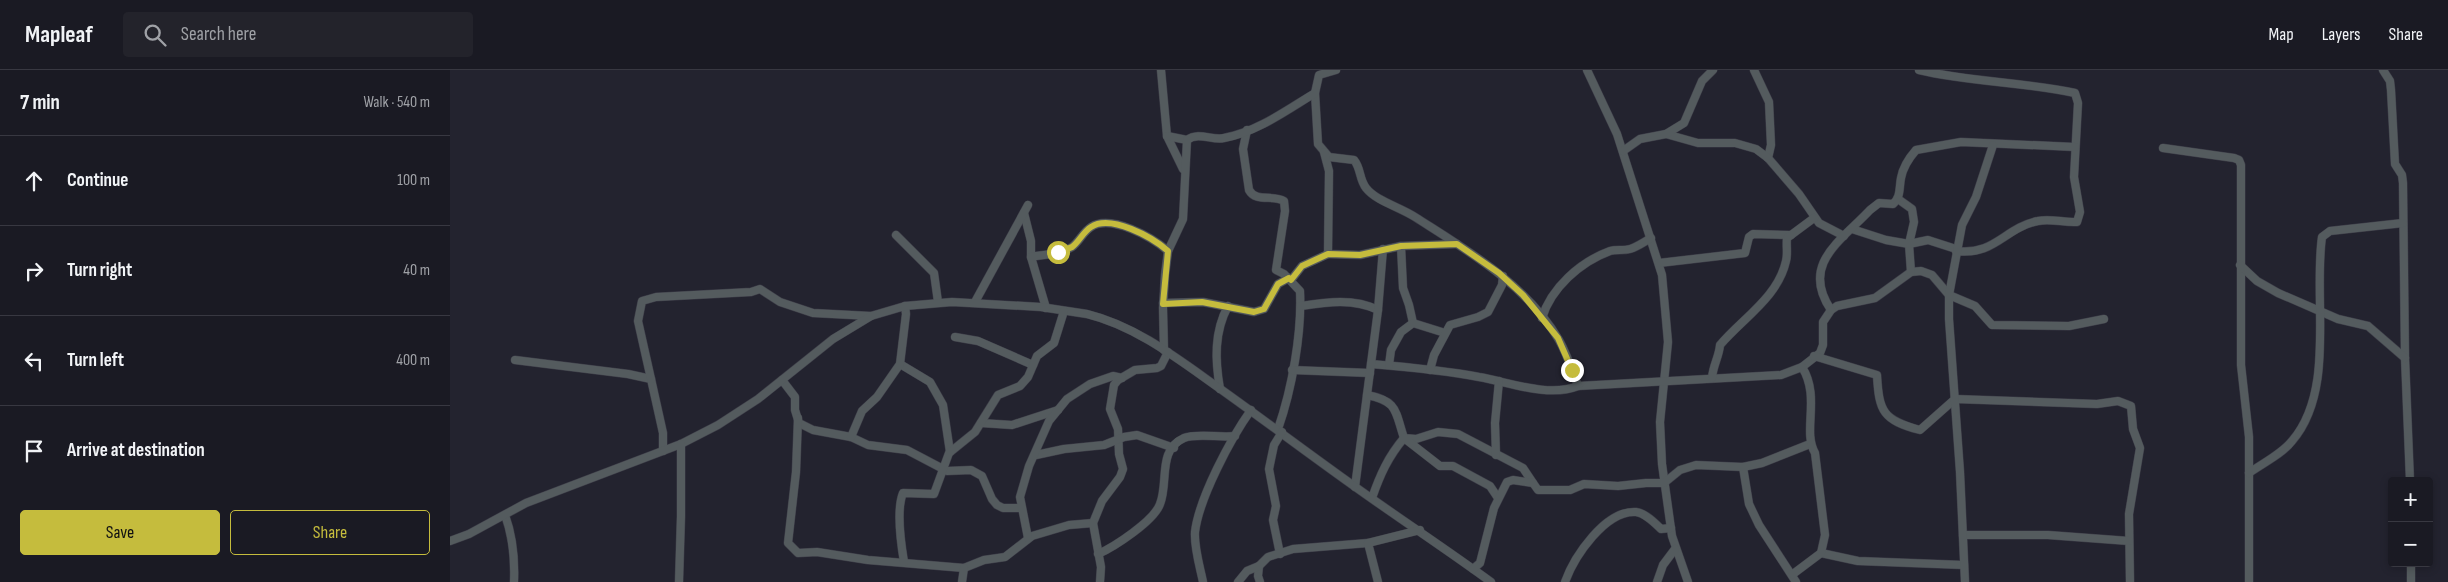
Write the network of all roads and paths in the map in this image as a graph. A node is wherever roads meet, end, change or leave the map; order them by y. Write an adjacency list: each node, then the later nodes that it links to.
1 (1161, 70): 11 (street)
2 (1336, 70): 8 (street)
3 (1590, 70): 17 (street)
4 (1713, 70): 10 (street)
5 (1754, 70): 18 (street)
6 (1919, 70): 14 (street)
7 (2383, 70): 24 (street)
8 (1315, 93): 9 (street); 15 (street)
9 (1247, 130): 12 (street); 42 (street)
10 (1666, 134): 17 (street); 18 (street)
11 (1167, 136): 12 (street); 19 (street)
12 (1187, 140): 19 (street)
13 (1992, 145): 14 (street); 20 (street); 34 (street)
14 (2075, 147): 34 (street)
15 (1322, 148): 30 (street); 36 (street)
16 (2163, 148): 39 (street)
17 (1623, 151): 29 (street)
18 (1768, 158): 23 (street)
19 (1184, 171): 35 (street)
20 (1898, 199): 25 (street); 31 (street)
21 (1028, 206): 22 (street)
22 (1024, 213): 37 (street); 45 (street)
23 (1814, 218): 26 (street); 28 (street)
24 (2403, 223): 53 (street); 63 (street)
25 (1852, 230): 28 (street); 31 (street)
26 (1790, 234): 38 (street); 74 (street)
27 (896, 236): 44 (street)
28 (1844, 236): 52 (street)
29 (1651, 238): 38 (street); 56 (street)
30 (1457, 244): 32 (street); 41 (street)
31 (1909, 244): 34 (street); 40 (street)
32 (1401, 246): 33 (street); 58 (street)
33 (1383, 249): 36 (street); 51 (street)
34 (1956, 250): 43 (street)
35 (1168, 251): 37 (street); 46 (street)
36 (1328, 254): 42 (street)
37 (1031, 257): 50 (street)
38 (1659, 262): 78 (street)
39 (2240, 266): 53 (street); 101 (street)
40 (1911, 272): 43 (street); 52 (street)
41 (1503, 276): 56 (street); 59 (street)
42 (1290, 279): 48 (street); 49 (street)
43 (1949, 295): 57 (street); 82 (street)
44 (938, 302): 45 (street); 47 (street)
45 (975, 302): 50 (street)
46 (1163, 304): 48 (street); 61 (street)
47 (905, 306): 55 (street); 65 (street)
48 (1228, 306): 80 (street)
49 (1301, 306): 51 (street); 70 (street)
50 (1046, 308): 54 (street)
51 (1378, 310): 67 (street)
52 (1830, 310): 62 (street)
53 (2319, 310): 63 (street); 101 (street)
54 (1064, 311): 61 (street); 66 (street)
55 (871, 316): 75 (street); 76 (street)
56 (1542, 318): 79 (street)
57 (2104, 319)
58 (1413, 323): 59 (street); 68 (street)
59 (1444, 333): 71 (street)
60 (955, 337): 66 (street)
61 (1166, 351): 73 (street); 80 (street)
62 (1814, 356): 69 (street); 82 (street)
63 (2405, 358): 102 (street)
64 (515, 360): 75 (street)
65 (900, 364): 89 (street); 96 (street)
66 (1034, 364): 86 (street)
67 (1371, 364): 68 (street); 72 (street)
68 (1389, 365): 71 (street)
69 (1802, 367): 74 (street); 93 (street)
70 (1292, 370): 72 (street); 87 (street)
71 (1430, 370): 77 (street)
72 (1370, 373): 81 (street)
73 (1122, 378): 83 (street); 91 (street)
74 (1712, 378): 78 (street)
75 (651, 380): 95 (street)
76 (782, 380): 85 (street); 92 (street)
77 (1499, 381): 79 (street); 98 (street)
78 (1665, 382): 79 (street); 104 (street)
79 (1578, 386)
80 (1220, 389): 84 (street)
81 (1367, 395): 90 (street); 105 (street)
82 (1955, 399): 113 (street); 115 (street)
83 (1058, 410): 86 (street); 97 (street)
84 (1251, 410): 87 (street); 88 (street)
85 (798, 418): 89 (street); 122 (street)
86 (981, 424): 96 (street)
87 (1280, 431): 105 (street); 121 (street)
88 (1234, 436): 94 (street); 133 (street)
89 (851, 437): 100 (street)
90 (1404, 438): 98 (street); 106 (street); 107 (street)
91 (1119, 439): 94 (street); 97 (street); 110 (street)
92 (680, 444): 95 (street); 130 (street)
93 (1810, 444): 99 (street); 119 (street)
94 (1174, 448): 120 (street)
95 (663, 451): 109 (street)
96 (950, 452): 100 (street)
97 (1036, 455): 108 (street)
98 (1496, 455): 103 (street)
99 (1744, 467): 104 (street); 128 (street)
100 (942, 468): 108 (street); 122 (street)
101 (2249, 473): 143 (street)
102 (2410, 477)
103 (1533, 483): 104 (street); 107 (street)
104 (1664, 483): 111 (street)
105 (1355, 487): 106 (street)
106 (1372, 498): 112 (street)
107 (1498, 498): 127 (street)
108 (1021, 508): 114 (street)
109 (505, 515): 116 (street); 129 (street)
110 (1093, 523): 114 (street); 120 (street)
111 (1671, 528): 118 (street); 138 (street)
112 (1420, 530): 117 (street); 127 (street)
113 (1963, 535): 115 (street); 124 (street)
114 (1028, 538): 126 (street)
115 (2128, 541): 142 (street)
116 (450, 542)
117 (1368, 543): 121 (street); 136 (street)
118 (1675, 549): 139 (street); 140 (street)
119 (1821, 553): 124 (street); 128 (street)
120 (1098, 554): 132 (street)
121 (1280, 554): 123 (street)
122 (904, 562): 126 (street)
123 (1259, 566): 134 (street); 135 (street)
124 (1964, 566): 141 (street)
125 (2411, 567): 144 (street)
126 (964, 568): 131 (street)
127 (1474, 569): 137 (street)
128 (1795, 578)
129 (514, 582)
130 (679, 582)
131 (962, 582)
132 (1100, 582)
133 (1203, 582)
134 (1238, 582)
135 (1260, 582)
136 (1378, 582)
137 (1491, 582)
138 (1565, 582)
139 (1658, 582)
140 (1688, 582)
141 (1965, 582)
142 (2130, 582)
143 (2250, 582)
144 (2411, 582)

